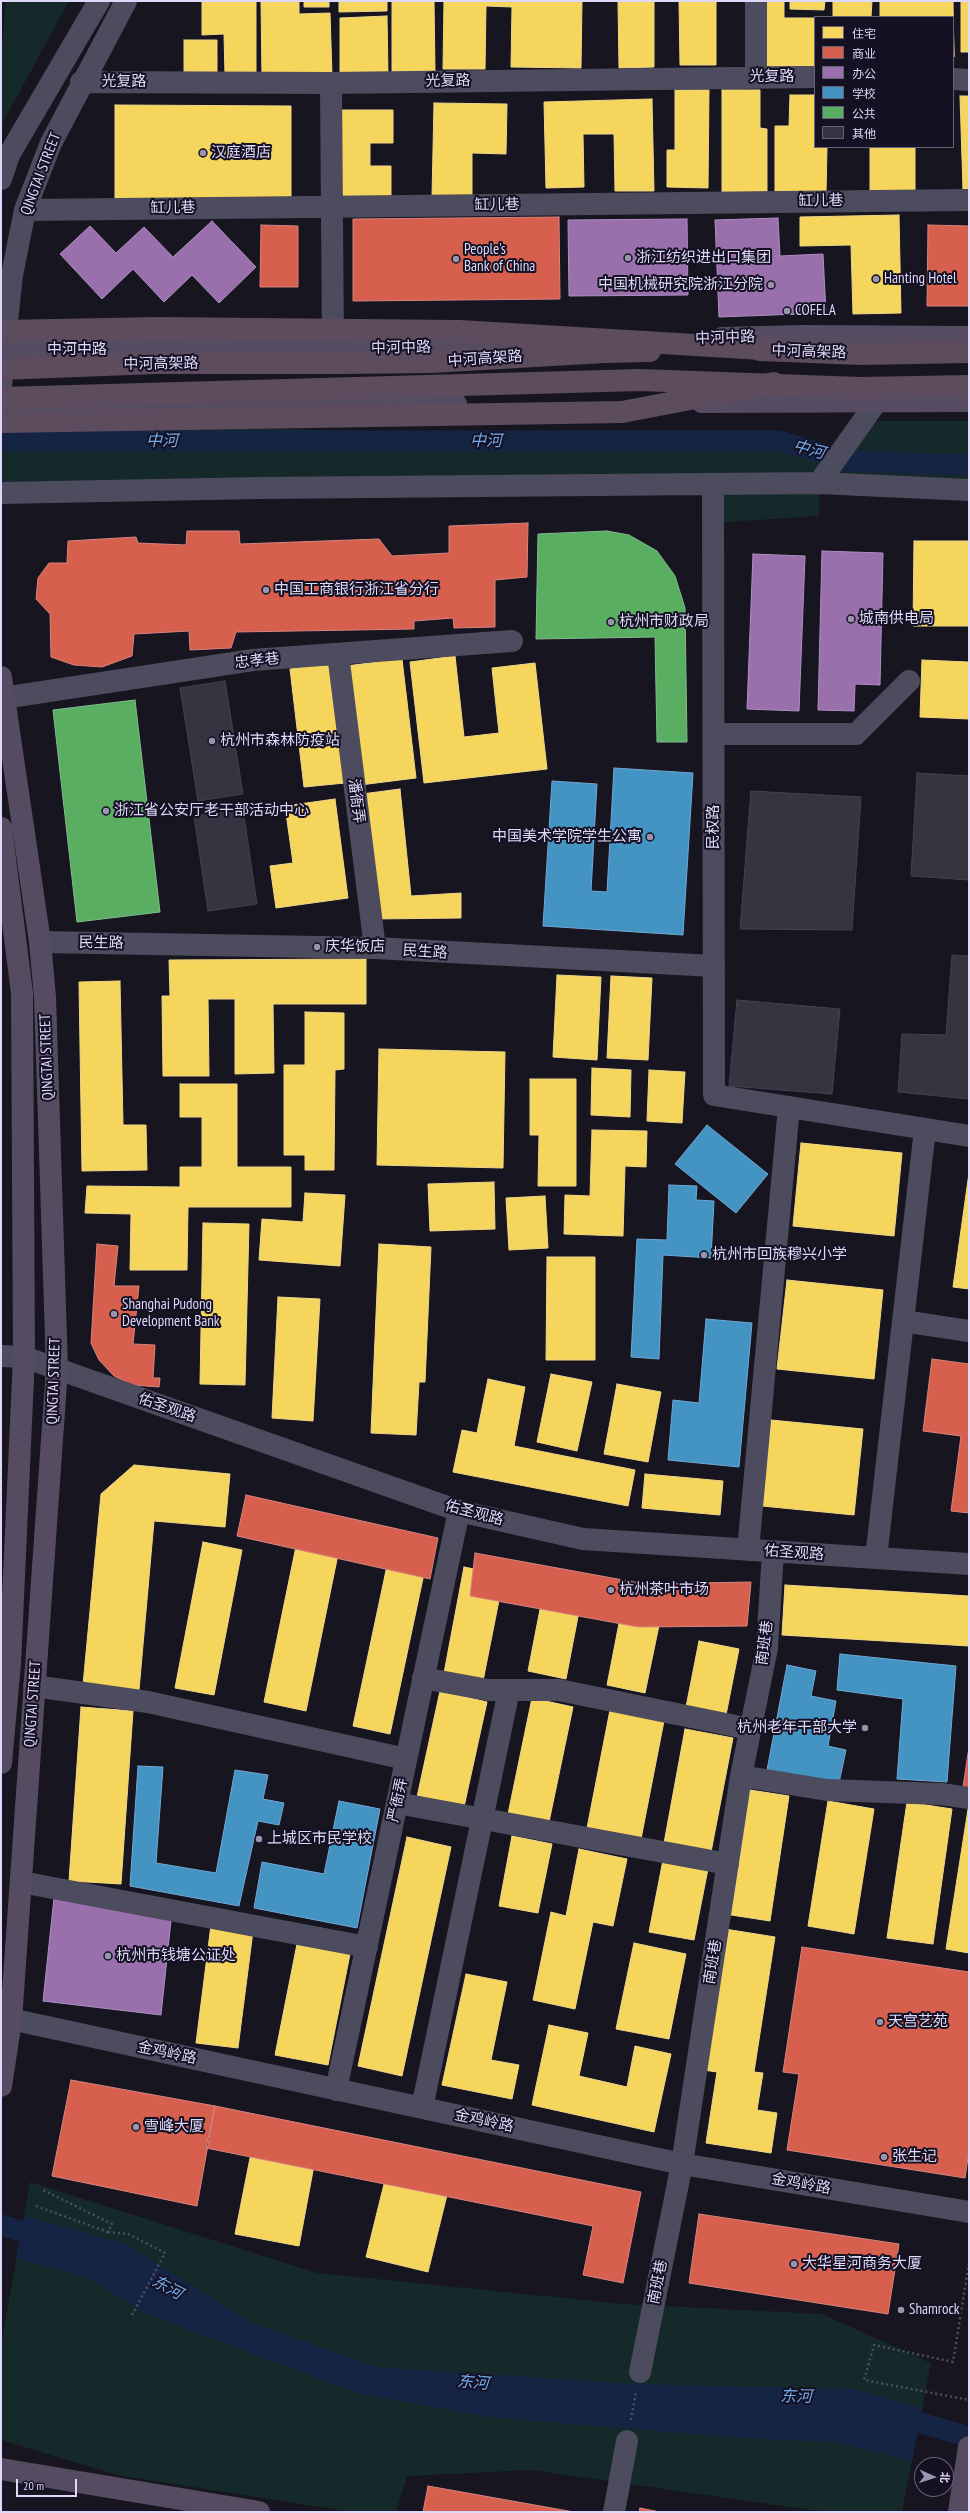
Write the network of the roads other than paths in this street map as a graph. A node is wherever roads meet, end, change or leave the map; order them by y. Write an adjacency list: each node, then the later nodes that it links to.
1 (99, 1): 10 (street, QINGTAI STREET)
2 (126, 1): 8 (street, QINGTAI STREET)
3 (756, 1): 4 (street)
4 (756, 77): 5 (street, 光复路); 9 (street, 光复路)
5 (814, 77)
6 (954, 79): 7 (street)
7 (969, 80)
8 (81, 82): 9 (street, 光复路); 13 (street, QINGTAI STREET)
9 (331, 83): 12 (street)
10 (1, 179)
11 (969, 200): 12 (street, 缸儿巷)
12 (332, 206): 13 (street, 缸儿巷); 15 (street)
13 (25, 210): 16 (street, QINGTAI STREET)
14 (969, 337): 15 (main road, 中河中路)
15 (333, 349): 16 (main road, 中河中路)
16 (2, 350): 17 (highway, 中河高架路, bridge); 17 (highway, bridge); 21 (main road, QINGTAI STREET)
17 (779, 350): 18 (highway, 中河高架路)
18 (969, 352)
19 (774, 383): 20 (highway, 中河高架路); 22 (highway, 中河高架路, bridge); 26 (highway, bridge)
20 (969, 386)
21 (1, 387)
22 (1, 398)
23 (877, 401): 24 (main road); 25 (main road); 28 (street)
24 (969, 401)
25 (1, 410)
26 (1, 422)
27 (713, 484): 28 (street); 30 (street); 36 (street, 民权路)
28 (819, 484): 29 (street)
29 (969, 490)
30 (1, 493)
31 (512, 641): 32 (street, 忠孝巷)
32 (338, 654): 35 (street, 忠孝巷); 39 (street, 潘衙弄)
33 (1, 677): 35 (main road, QINGTAI STREET)
34 (909, 680): 36 (street)
35 (3, 698): 38 (main road, QINGTAI STREET)
36 (714, 734): 40 (street, 民权路)
37 (1, 828): 47 (main road, QINGTAI STREET)
38 (40, 942): 39 (street, 民生路); 48 (main road, QINGTAI STREET)
39 (374, 948): 40 (street, 民生路)
40 (714, 966): 41 (street, 民权路)
41 (789, 1107): 42 (street); 50 (street)
42 (925, 1129): 43 (street); 44 (street)
43 (969, 1136)
44 (903, 1321): 45 (street); 52 (street)
45 (969, 1331)
46 (1, 1356): 47 (street, 佑圣观路)
47 (24, 1357): 48 (street, 佑圣观路); 54 (main road, QINGTAI STREET)
48 (57, 1369): 49 (street, 佑圣观路); 56 (main road, QINGTAI STREET)
49 (459, 1511): 50 (street, 佑圣观路); 55 (street, 严衙弄)
50 (748, 1550): 51 (street, 佑圣观路)
51 (773, 1552): 52 (street, 佑圣观路); 58 (street, 南班巷)
52 (876, 1558): 53 (street, 佑圣观路)
53 (969, 1564)
54 (6, 1663): 60 (main road, QINGTAI STREET)
55 (423, 1678): 57 (street); 59 (street, 严衙弄)
56 (34, 1686): 59 (street); 66 (main road, QINGTAI STREET)
57 (510, 1690): 58 (street); 64 (street)
58 (750, 1729): 61 (street, 南班巷)
59 (406, 1759): 63 (street, 严衙弄)
60 (1, 1764)
61 (741, 1776): 62 (street); 65 (street, 南班巷)
62 (969, 1798)
63 (397, 1803): 64 (street); 67 (street, 严衙弄)
64 (482, 1819): 65 (street); 71 (street)
65 (728, 1864): 72 (street, 南班巷)
66 (21, 1882): 67 (street); 68 (main road, QINGTAI STREET)
67 (367, 1947): 70 (street, 严衙弄)
68 (6, 2019): 69 (main road, QINGTAI STREET); 70 (street, 金鸡岭路)
69 (1, 2086)
70 (336, 2090): 71 (street, 金鸡岭路)
71 (422, 2108): 72 (street, 金鸡岭路)
72 (682, 2164): 73 (street, 金鸡岭路); 74 (street, 南班巷)
73 (969, 2212)
74 (640, 2372)
75 (627, 2441): 79 (street)
76 (969, 2447): 80 (main road)
77 (1, 2469): 78 (main road)
78 (259, 2512)
79 (614, 2512)
80 (959, 2512)

